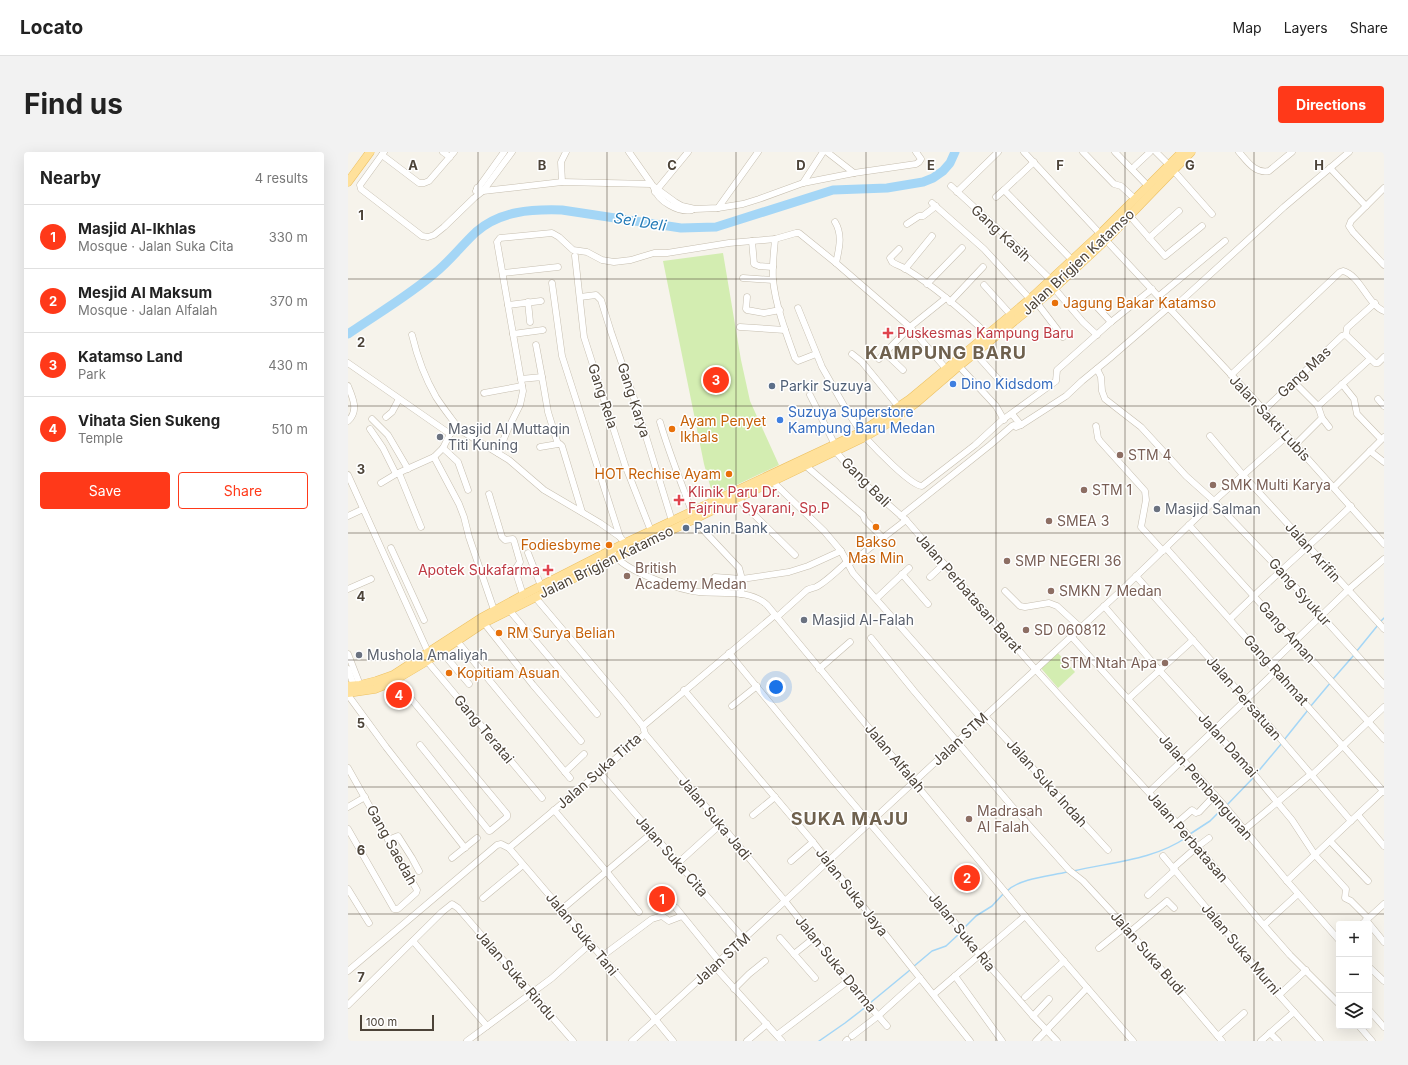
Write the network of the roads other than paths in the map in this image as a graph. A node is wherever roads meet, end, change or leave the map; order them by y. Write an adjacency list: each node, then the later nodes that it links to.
1 (370, 152): 30 (main road)
2 (443, 152): 24 (street)
3 (504, 152): 37 (street)
4 (512, 152): 37 (street)
5 (566, 152): 31 (street)
6 (629, 152): 35 (street)
7 (688, 152): 35 (street)
8 (758, 152): 43 (street)
9 (823, 152): 32 (street)
10 (827, 152): 29 (street)
11 (998, 152): 39 (street)
12 (1024, 152): 25 (street, Jalan Sakti Lubis)
13 (1083, 152): 41 (street)
14 (1115, 152): 34 (street)
15 (1150, 152): 26 (street)
16 (1156, 152): 27 (street)
17 (1182, 152): 27 (main road, Jalan Brigjen Katamso)
18 (1191, 152): 27 (main road, Jalan Brigjen Katamso)
19 (1239, 152): 20 (street)
20 (1292, 152)
21 (1349, 152): 28 (street)
22 (919, 153): 29 (street)
23 (383, 154): 24 (street); 37 (street)
24 (452, 154)
25 (1034, 162): 38 (street); 51 (street, Jalan Sakti Lubis)
26 (1135, 166)
27 (1171, 168): 34 (main road, Jalan Brigjen Katamso); 45 (street); 46 (main road, Jalan Brigjen Katamso)
28 (1330, 168): 42 (street); 85 (street)
29 (854, 173): 32 (street)
30 (348, 182)
31 (562, 182): 35 (street); 37 (street)
32 (803, 182): 43 (street)
33 (951, 186): 39 (street, Gang Kasih)
34 (1148, 186): 41 (main road, Jalan Brigjen Katamso)
35 (654, 188): 43 (street)
36 (1384, 188): 42 (street)
37 (480, 190)
38 (1004, 190): 40 (street); 59 (street)
39 (957, 192): 71 (street, Gang Kasih)
40 (996, 197)
41 (1135, 199): 51 (main road, Jalan Brigjen Katamso)
42 (1366, 206): 61 (street)
43 (718, 208)
44 (1179, 211): 52 (street)
45 (1212, 214)
46 (1129, 215): 51 (main road, Jalan Brigjen Katamso); 52 (street)
47 (835, 222): 60 (street)
48 (907, 224): 79 (street)
49 (1202, 226): 52 (street)
50 (932, 236): 65 (street)
51 (1103, 237): 59 (main road, Jalan Brigjen Katamso); 71 (main road, Jalan Brigjen Katamso); 73 (street, Jalan Sakti Lubis)
52 (1149, 238)
53 (775, 239): 54 (street); 60 (street); 63 (street)
54 (752, 241): 63 (street); 66 (street)
55 (1225, 241): 74 (street)
56 (962, 248): 70 (street)
57 (899, 249): 65 (street)
58 (575, 256): 75 (street, Gang Rela)
59 (1072, 260): 71 (main road, Jalan Brigjen Katamso)
60 (836, 263): 92 (street)
61 (1384, 265)
62 (558, 267): 66 (street)
63 (773, 267): 68 (street)
64 (983, 267): 77 (street)
65 (905, 269): 70 (street)
66 (504, 273): 82 (street)
67 (743, 278): 68 (street)
68 (773, 280): 86 (street)
69 (552, 283): 181 (street)
70 (927, 284): 77 (street)
71 (1053, 284): 79 (main road, Jalan Brigjen Katamso); 98 (street, Gang Kasih)
72 (984, 285): 88 (street)
73 (1152, 289): 74 (street, Jalan Sakti Lubis); 90 (street)
74 (1159, 296): 85 (street, Jalan Sakti Lubis)
75 (580, 297): 176 (street, Gang Karya); 179 (street, Gang Rela)
76 (747, 297): 86 (street)
77 (948, 300): 92 (street); 97 (street)
78 (541, 301): 80 (street)
79 (1034, 301): 88 (main road, Jalan Brigjen Katamso); 100 (street); 103 (main road, Jalan Brigjen Katamso)
80 (528, 302): 82 (street); 89 (street)
81 (1375, 303): 87 (street); 99 (street, Gang Mas); 114 (street)
82 (508, 305): 95 (street)
83 (1098, 307): 90 (street)
84 (798, 308): 104 (street)
85 (1170, 309): 111 (street); 114 (street, Jalan Sakti Lubis)
86 (780, 310): 94 (street)
87 (1384, 313)
88 (1011, 315): 97 (main road, Jalan Brigjen Katamso)
89 (530, 322)
90 (1111, 322): 98 (street)
91 (740, 327): 94 (street)
92 (910, 327): 102 (street); 113 (street)
93 (543, 330): 95 (street)
94 (785, 330): 104 (street)
95 (513, 334): 116 (street)
96 (412, 335): 142 (street)
97 (988, 335): 110 (main road, Jalan Brigjen Katamso)
98 (1097, 335): 130 (street)
99 (1346, 335): 108 (street); 118 (street, Gang Mas)
100 (1063, 336)
101 (536, 345): 115 (street)
102 (885, 353): 107 (street); 112 (street)
103 (975, 353): 110 (main road, Jalan Brigjen Katamso); 117 (street)
104 (816, 354): 144 (street)
105 (852, 354): 126 (street)
106 (1384, 357): 108 (street)
107 (879, 359)
108 (1370, 359): 119 (street)
109 (348, 363): 124 (street)
110 (957, 363): 113 (main road, Jalan Brigjen Katamso); 135 (street)
111 (1097, 369): 137 (street); 169 (street, Gang Syukur)
112 (903, 370)
113 (948, 371): 126 (main road, Jalan Brigjen Katamso); 144 (main road, Jalan Brigjen Katamso)
114 (1231, 375): 129 (street, Jalan Sakti Lubis)
115 (542, 377): 116 (street); 148 (street)
116 (521, 379): 121 (street)
117 (999, 380)
118 (1294, 382): 127 (street); 129 (street, Gang Mas)
119 (1342, 384): 127 (street); 147 (street)
120 (348, 386): 134 (street)
121 (522, 386): 122 (street); 154 (street)
122 (484, 393)
123 (810, 395): 152 (street, Gang Bali)
124 (399, 399): 131 (street); 143 (street)
125 (1378, 399): 128 (street)
126 (899, 406): 144 (main road, Jalan Brigjen Katamso)
127 (1318, 406): 132 (street)
128 (1384, 406)
129 (1264, 410): 146 (street, Jalan Sakti Lubis)
130 (1012, 414): 135 (street); 137 (street)
131 (386, 417)
132 (1322, 418): 139 (street); 149 (street)
133 (372, 419): 159 (street)
134 (348, 421)
135 (1002, 421): 141 (street); 144 (street)
136 (660, 422): 174 (street)
137 (1021, 425): 141 (street)
138 (1096, 426): 185 (street, Gang Rahmat)
139 (1329, 427)
140 (370, 429): 160 (street)
141 (1008, 429): 175 (street, Jalan Suka Tirta)
142 (460, 430): 143 (street); 154 (street)
143 (450, 434): 151 (street)
144 (863, 435): 152 (main road, Jalan Brigjen Katamso)
145 (1210, 436): 162 (street, Jalan Arifin)
146 (1287, 436): 149 (street, Jalan Sakti Lubis); 162 (street, Jalan STM)
147 (1383, 438): 153 (street)
148 (556, 440)
149 (1295, 445): 165 (street, Jalan Sakti Lubis)
150 (540, 447): 172 (street)
151 (442, 448): 156 (street); 166 (street)
152 (834, 448): 155 (main road, Jalan Brigjen Katamso); 175 (street, Gang Bali)
153 (1370, 451): 157 (street); 165 (street)
154 (498, 453): 172 (street)
155 (820, 456): 158 (main road, Jalan Brigjen Katamso); 174 (main road, Jalan Brigjen Katamso)
156 (434, 457): 159 (street); 214 (street)
157 (1384, 462)
158 (806, 466): 163 (main road, Jalan Brigjen Katamso); 180 (street)
159 (408, 469): 160 (street)
160 (398, 474): 164 (street); 178 (street)
161 (348, 475): 171 (street, Gang Teratai)
162 (1243, 475): 169 (street, Jalan STM); 183 (street, Jalan Arifin)
163 (773, 482): 168 (main road, Jalan Brigjen Katamso); 186 (street, Jalan Suka Indah)
164 (381, 483)
165 (1334, 487): 170 (street, Jalan Sakti Lubis)
166 (468, 490)
167 (489, 494): 208 (street)
168 (737, 498): 174 (main road, Jalan Brigjen Katamso); 189 (street)
169 (1214, 501): 177 (street, Jalan STM); 194 (street, Gang Syukur)
170 (1351, 506): 182 (street, Jalan Sakti Lubis); 183 (street)
171 (363, 509): 173 (street); 207 (street, Gang Teratai)
172 (582, 512): 181 (street)
173 (348, 516)
174 (692, 516): 176 (main road, Jalan Brigjen Katamso); 188 (main road, Jalan Brigjen Katamso); 200 (street)
175 (903, 518): 180 (street, Jalan Suka Tirta); 192 (street, Jalan Perbatasan Barat)
176 (672, 521): 179 (main road, Jalan Brigjen Katamso)
177 (1189, 525): 185 (street, Jalan STM); 209 (street, Gang Aman)
178 (421, 527)
179 (650, 531): 181 (main road, Jalan Brigjen Katamso)
180 (883, 538): 191 (street, Jalan Suka Tirta)
181 (623, 540): 188 (main road, Jalan Brigjen Katamso)
182 (1384, 544)
183 (1309, 547): 194 (street); 203 (street, Jalan Arifin)
184 (391, 548): 204 (street)
185 (1165, 549): 196 (street, Jalan STM); 218 (street, Gang Rahmat)
186 (841, 551): 191 (street, Jalan Suka Indah); 200 (street)
187 (528, 552): 201 (street)
188 (613, 554): 201 (main road, Jalan Brigjen Katamso); 206 (street, Jalan Alfalah); 210 (main road, Jalan Brigjen Katamso)
189 (795, 555)
190 (1384, 559): 203 (street)
191 (848, 563): 211 (street, Jalan Suka Indah); 216 (street, Jalan Suka Tirta)
192 (944, 564): 198 (street); 237 (street, Jalan Perbatasan Barat)
193 (909, 568): 195 (street)
194 (1281, 571): 209 (street); 217 (street, Gang Syukur)
195 (902, 574): 211 (street); 212 (street)
196 (1136, 576): 213 (street, Jalan STM); 226 (street, Jalan Persatuan)
197 (714, 577): 200 (street)
198 (930, 577)
199 (371, 579): 202 (street)
200 (742, 579): 206 (street)
201 (541, 586): 208 (main road, Jalan Brigjen Katamso)
202 (348, 589)
203 (1348, 590): 217 (street); 222 (street, Jalan Arifin)
204 (410, 592): 207 (street); 219 (street)
205 (1005, 592): 221 (street)
206 (741, 594): 216 (street, Jalan Alfalah)
207 (403, 595): 233 (street, Gang Teratai)
208 (523, 595): 214 (main road, Jalan Brigjen Katamso)
209 (1254, 595): 218 (street); 229 (street, Gang Aman)
210 (535, 597): 215 (main road, Jalan Brigjen Katamso); 254 (street)
211 (877, 598): 252 (street, Jalan Suka Indah)
212 (928, 604)
213 (1104, 606): 221 (street, Jalan STM); 238 (street, Jalan Damai)
214 (494, 610): 223 (main road, Jalan Brigjen Katamso)
215 (510, 611): 220 (main road, Jalan Brigjen Katamso); 251 (street)
216 (776, 616): 231 (street, Jalan Suka Tirta); 236 (street, Jalan Alfalah)
217 (1322, 617): 229 (street); 242 (street, Gang Syukur)
218 (1230, 619): 234 (street, Gang Rahmat)
219 (424, 620)
220 (484, 623): 223 (main road, Jalan Brigjen Katamso); 258 (street)
221 (1080, 627): 224 (street, Jalan STM)
222 (1383, 628)
223 (463, 633): 227 (main road, Jalan Brigjen Katamso); 233 (main road, Jalan Brigjen Katamso)
224 (1071, 636): 237 (street, Jalan STM); 247 (street, Jalan Pembangunan)
225 (871, 638): 259 (street, Jalan Suka Budi)
226 (1193, 640): 238 (street); 248 (street, Jalan Persatuan)
227 (457, 641): 230 (main road, Jalan Brigjen Katamso); 265 (street)
228 (850, 642): 236 (street)
229 (1295, 642): 234 (street); 253 (street, Gang Aman)
230 (441, 652): 233 (main road, Jalan Brigjen Katamso); 241 (street)
231 (729, 653): 244 (street, Jalan Suka Ria); 245 (street, Jalan Suka Tirta)
232 (348, 654): 243 (street)
233 (428, 656): 240 (main road, Jalan Brigjen Katamso); 243 (main road, Jalan Brigjen Katamso); 275 (street, Gang Teratai)
234 (1271, 664): 239 (street, Gang Rahmat)
235 (348, 669): 243 (street)
236 (819, 669): 269 (street, Jalan Alfalah)
237 (1035, 670): 252 (street, Jalan STM); 271 (street, Jalan Perbatasan)
238 (1159, 670): 247 (street); 255 (street, Jalan Damai)
239 (1276, 671): 248 (street); 261 (street, Gang Rahmat)
240 (397, 680): 246 (main road, Jalan Brigjen Katamso); 260 (street)
241 (469, 684)
242 (1384, 685)
243 (354, 686)
244 (756, 686): 249 (street); 282 (street, Jalan Suka Ria)
245 (684, 690): 254 (street, Jalan Suka Tirta); 274 (street, Jalan Suka Jaya)
246 (348, 694): 295 (street)
247 (1128, 699): 263 (street, Jalan Pembangunan)
248 (1246, 700): 255 (street); 267 (street, Jalan Persatuan)
249 (732, 706)
250 (1384, 707): 253 (street)
251 (597, 714)
252 (984, 718): 259 (street, Jalan STM); 297 (street, Jalan Suka Indah)
253 (1368, 722): 257 (street, Gang Aman); 261 (street)
254 (643, 726): 256 (street, Jalan Suka Tirta)
255 (1214, 730): 263 (street); 276 (street, Jalan Damai)
256 (645, 734): 266 (street, Jalan Suka Tirta); 284 (street, Jalan Suka Jadi)
257 (1384, 739)
258 (581, 741)
259 (957, 742): 269 (street, Jalan STM); 325 (street, Jalan Suka Budi)
260 (420, 745)
261 (1343, 746): 267 (street); 270 (street, Gang Rahmat)
262 (584, 754): 265 (street)
263 (1182, 760): 271 (street); 272 (street, Jalan Pembangunan)
264 (348, 768): 273 (street, Gang Saedah)
265 (565, 772): 268 (street)
266 (600, 773): 278 (street, Jalan Suka Tirta); 287 (street, Jalan Suka Cita)
267 (1311, 775): 276 (street); 281 (street, Jalan Persatuan)
268 (570, 778)
269 (914, 781): 282 (street, Jalan STM); 321 (street, Jalan Alfalah)
270 (1384, 791): 280 (street)
271 (1149, 792): 283 (street, Jalan Perbatasan)
272 (1215, 795): 283 (street); 286 (street, Jalan Pembangunan)
273 (365, 797): 277 (street, Gang Saedah); 290 (street, Gang Saedah)
274 (775, 797): 279 (street); 292 (street, Jalan Suka Jaya)
275 (542, 798)
276 (1278, 802): 286 (street); 298 (street, Jalan Damai)
277 (348, 807)
278 (554, 810): 296 (street, Jalan Suka Tirta); 307 (street)
279 (753, 815)
280 (1358, 815): 281 (street); 294 (street)
281 (1351, 821): 291 (street)
282 (869, 822): 302 (street, Jalan STM); 336 (street, Jalan Suka Ria)
283 (1177, 823): 293 (street, Jalan Perbatasan)
284 (721, 824): 303 (street); 314 (street, Jalan Suka Jadi)
285 (348, 829): 290 (street, Gang Saedah)
286 (1244, 830): 308 (street, Jalan Pembangunan)
287 (652, 833): 303 (street, Jalan Suka Cita); 307 (street)
288 (477, 838): 295 (street)
289 (1209, 838): 293 (street)
290 (388, 840): 306 (street)
291 (1330, 841): 298 (street); 309 (street)
292 (813, 842): 301 (street); 302 (street, Jalan Suka Jaya)
293 (1197, 846): 305 (street); 324 (street, Jalan Perbatasan)
294 (1384, 846)
295 (466, 848): 300 (street)
296 (509, 848): 304 (street, Jalan Suka Tani); 341 (street)
297 (1108, 850)
298 (1315, 854): 308 (street); 322 (street, Jalan Damai)
299 (1163, 856): 305 (street, Jalan Suka Murni)
300 (452, 858)
301 (791, 861)
302 (828, 861): 314 (street, Jalan STM); 346 (street, Jalan Suka Jaya)
303 (678, 863): 330 (street, Jalan Suka Cita)
304 (523, 864): 313 (street); 318 (street, Jalan Suka Tani)
305 (1174, 869): 312 (street); 353 (street, Jalan Suka Murni)
306 (419, 871)
307 (606, 871): 318 (street); 319 (street)
308 (1287, 882): 311 (street, Jalan Pembangunan)
309 (1368, 882)
310 (348, 889): 323 (street)
311 (1298, 894): 324 (street); 327 (street, Jalan Pembangunan)
312 (1148, 895)
313 (483, 898)
314 (785, 901): 329 (street, Jalan Suka Darma); 330 (street, Jalan STM)
315 (1384, 904): 322 (street)
316 (676, 908): 320 (street)
317 (1174, 908): 325 (street)
318 (561, 910): 333 (street, Jalan Suka Tani)
319 (639, 912)
320 (682, 916): 337 (street); 340 (street)
321 (1025, 916): 336 (street); 339 (street, Jalan Alfalah)
322 (1365, 921)
323 (369, 923)
324 (1264, 925): 342 (street, Jalan Perbatasan)
325 (1127, 929): 334 (street); 373 (street, Jalan Suka Budi)
326 (1372, 929): 332 (street)
327 (1336, 937)
328 (780, 938): 335 (street)
329 (814, 938): 335 (street); 347 (street, Jalan Suka Darma)
330 (744, 939): 340 (street, Jalan STM)
331 (413, 941): 351 (street, Jalan Suka Rindu); 357 (street); 365 (street)
332 (1384, 942)
333 (590, 944): 337 (street, Jalan Suka Tani); 351 (street)
334 (1099, 948)
335 (794, 954): 345 (street)
336 (980, 954): 344 (street); 362 (street, Jalan Suka Ria)
337 (601, 957): 363 (street, Jalan Suka Tani)
338 (765, 962): 350 (street)
339 (1064, 962): 349 (street, Jalan Alfalah); 354 (street)
340 (716, 964): 350 (street); 363 (street, Jalan STM)
341 (348, 970)
342 (1306, 970): 353 (street); 356 (street, Jalan Perbatasan)
343 (1372, 970): 348 (street)
344 (956, 976): 352 (street); 381 (street)
345 (815, 978)
346 (920, 978): 352 (street, Jalan Suka Jaya); 361 (street)
347 (848, 981): 361 (street, Jalan Suka Darma); 371 (street)
348 (1384, 981)
349 (1087, 988): 369 (street); 384 (street, Jalan Alfalah)
350 (734, 989): 364 (street)
351 (532, 993): 365 (street); 375 (street, Jalan Suka Rindu)
352 (934, 994): 380 (street, Jalan Suka Jaya)
353 (1279, 995): 358 (street, Jalan Suka Murni)
354 (1025, 996)
355 (1049, 999): 362 (street)
356 (1336, 1001)
357 (348, 1005)
358 (1294, 1012): 370 (street); 387 (street, Jalan Suka Murni)
359 (1244, 1013): 373 (street)
360 (1372, 1013): 367 (street)
361 (878, 1016): 366 (street, Jalan Suka Darma); 372 (street)
362 (1033, 1016): 369 (street, Jalan Suka Ria)
363 (655, 1019): 376 (street, Jalan STM); 377 (street, Jalan Suka Tani)
364 (767, 1024): 371 (street); 378 (street)
365 (487, 1026): 374 (street)
366 (887, 1026)
367 (1384, 1027)
368 (1362, 1029): 388 (street)
369 (1047, 1030): 382 (street); 383 (street, Jalan Suka Ria)
370 (1270, 1033): 385 (street); 386 (street)
371 (777, 1035): 379 (street)
372 (848, 1039)
373 (1220, 1039)
374 (467, 1041)
375 (573, 1041)
376 (632, 1041)
377 (672, 1041)
378 (746, 1041)
379 (782, 1041)
380 (970, 1041)
381 (1002, 1041)
382 (1036, 1041)
383 (1057, 1041)
384 (1133, 1041)
385 (1261, 1041)
386 (1278, 1041)
387 (1320, 1041)
388 (1372, 1041)

